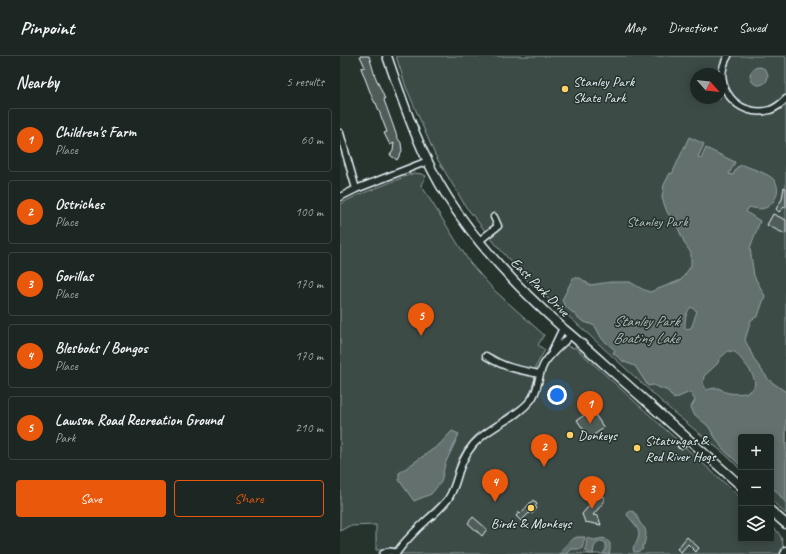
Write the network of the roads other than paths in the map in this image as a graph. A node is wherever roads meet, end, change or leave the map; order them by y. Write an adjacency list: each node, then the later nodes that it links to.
1 (387, 56): 5 (main road, East Park Drive)
2 (728, 56): 3 (street)
3 (786, 100)
4 (340, 133): 6 (street)
5 (428, 161): 6 (street); 9 (main road, East Park Drive)
6 (356, 189): 7 (street)
7 (340, 197)
8 (494, 217): 9 (street)
9 (479, 241): 10 (main road, East Park Drive)
10 (564, 329): 11 (main road, East Park Drive); 12 (street)
11 (571, 335): 12 (street); 15 (main road, East Park Drive)
12 (552, 353): 14 (street)
13 (486, 356): 14 (street)
14 (540, 374): 22 (street)
15 (688, 438): 16 (street); 17 (main road, East Park Drive)
16 (681, 445)
17 (738, 483)
18 (774, 514): 19 (main road)
19 (786, 525)
20 (786, 550): 23 (street)
21 (383, 554): 22 (street)
22 (396, 554)
23 (784, 554)

